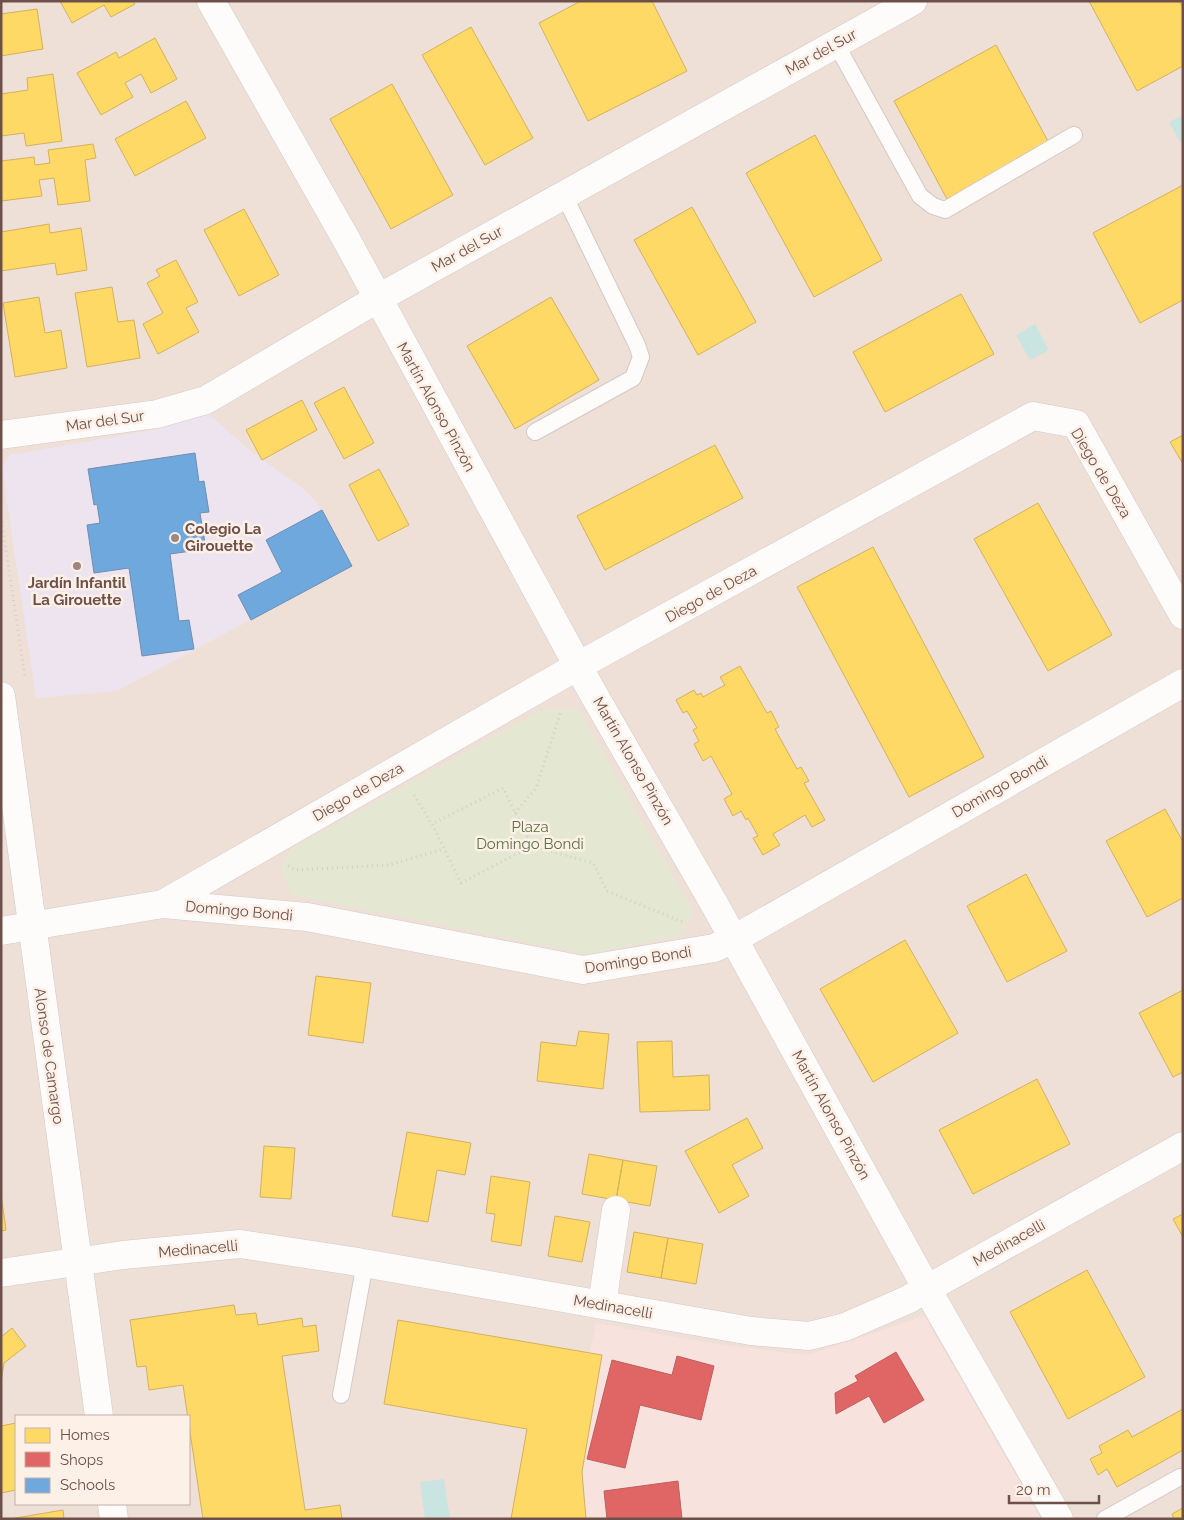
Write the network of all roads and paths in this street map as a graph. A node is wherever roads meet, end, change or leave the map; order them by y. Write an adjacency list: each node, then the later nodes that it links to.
1 (211, 1): 6 (street, Martín Alonso Pinzón)
2 (913, 1): 3 (street, Mar del Sur)
3 (836, 44): 4 (lane); 5 (street, Mar del Sur)
4 (1074, 135)
5 (564, 195): 6 (street, Mar del Sur); 7 (lane)
6 (377, 299): 8 (street, Mar del Sur); 10 (street, Martín Alonso Pinzón)
7 (535, 432)
8 (1, 435)
9 (1183, 615): 10 (street, Diego de Deza)
10 (578, 666): 14 (street, Diego de Deza); 21 (street, Martín Alonso Pinzón)
11 (1183, 683): 24 (street, Domingo Bondi)
12 (1, 696): 22 (street, Alonso de Camargo)
13 (564, 702): 15 (path)
14 (398, 770): 16 (path); 19 (street, Diego de Deza)
15 (515, 813): 16 (path); 17 (path)
16 (432, 824): 18 (path)
17 (532, 846): 18 (path); 21 (path)
18 (444, 849): 19 (path)
19 (256, 851): 20 (street, Diego de Deza)
20 (163, 904): 22 (street, Domingo Bondi); 24 (street, Domingo Bondi)
21 (716, 907): 24 (street, Martín Alonso Pinzón)
22 (31, 926): 23 (street, Domingo Bondi); 27 (street, Alonso de Camargo)
23 (1, 931)
24 (734, 939): 30 (street, Martín Alonso Pinzón)
25 (1183, 1146): 30 (street, Medinacelli)
26 (616, 1210): 31 (street)
27 (78, 1262): 28 (street, Medinacelli); 29 (street, Medinacelli); 33 (street, Alonso de Camargo)
28 (365, 1263): 31 (street, Medinacelli); 32 (lane)
29 (1, 1273)
30 (927, 1289): 31 (street, Medinacelli); 37 (street, Martín Alonso Pinzón)
31 (602, 1305)
32 (342, 1395)
33 (99, 1415)
34 (1180, 1477): 38 (lane)
35 (112, 1505): 36 (street)
36 (114, 1519)
37 (1059, 1519)
38 (1105, 1519)

